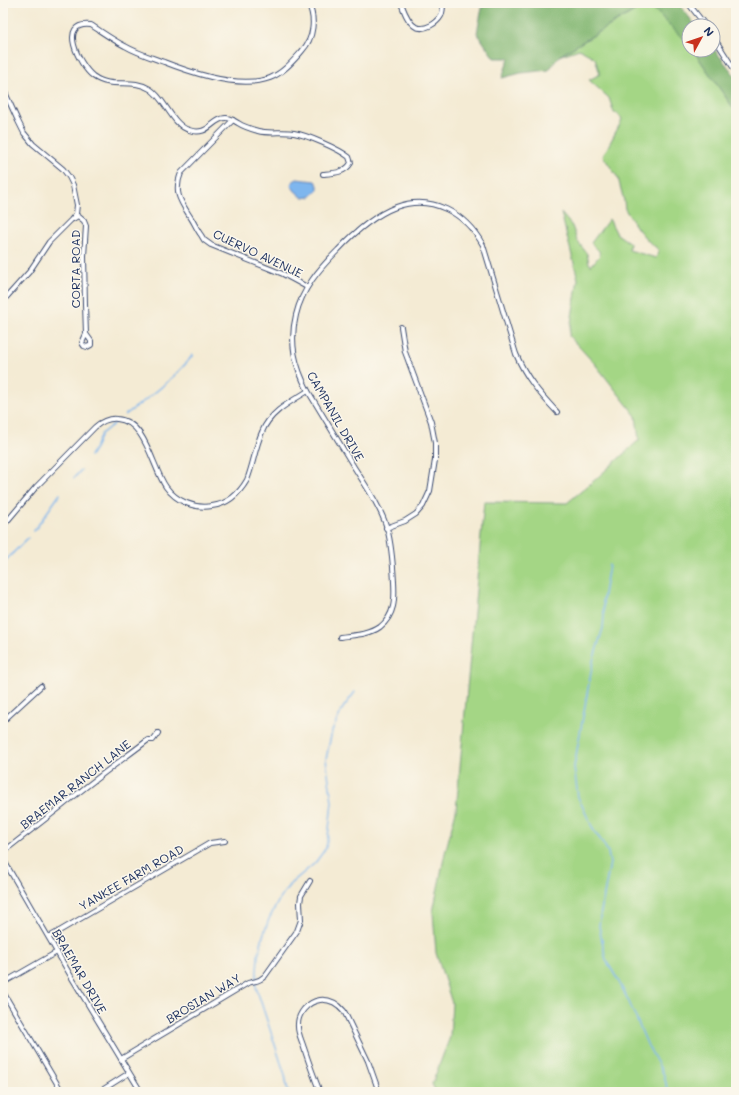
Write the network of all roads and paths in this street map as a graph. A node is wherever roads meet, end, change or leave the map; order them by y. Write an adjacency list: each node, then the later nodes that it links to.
1 (308, 3): 9 (street)
2 (401, 3): 3 (street)
3 (443, 3)
4 (688, 3): 5 (street)
5 (700, 18)
6 (721, 49): 7 (street)
7 (736, 72)
8 (3, 88): 11 (street)
9 (233, 120): 10 (street); 12 (street, CUERVO AVENUE)
10 (323, 174)
11 (71, 220): 13 (street); 15 (street, CORTA ROAD)
12 (307, 287): 16 (street, CAMPANIL DRIVE); 17 (street, CAMPANIL DRIVE)
13 (3, 301)
14 (401, 327): 19 (street)
15 (86, 334)
16 (308, 391): 18 (street); 19 (street, CAMPANIL DRIVE)
17 (558, 412)
18 (3, 526)
19 (386, 528): 20 (street, CAMPANIL DRIVE)
20 (340, 637)
21 (41, 686): 22 (street)
22 (3, 721)
23 (158, 734): 25 (street, BRAEMAR RANCH LANE)
24 (225, 841): 28 (street, YANKEE FARM ROAD)
25 (3, 852)
26 (3, 859): 28 (street, BRAEMAR DRIVE)
27 (310, 881): 32 (street, BROSIAN WAY)
28 (49, 937): 29 (street, BRAEMAR DRIVE)
29 (57, 952): 30 (street); 32 (street, BRAEMAR DRIVE)
30 (3, 983)
31 (3, 992): 34 (street)
32 (121, 1059): 33 (street, BRAEMAR DRIVE)
33 (130, 1073): 35 (street); 36 (street, BRAEMAR DRIVE)
34 (62, 1092)
35 (99, 1092)
36 (141, 1092)
37 (320, 1092): 38 (street)
38 (379, 1092)

